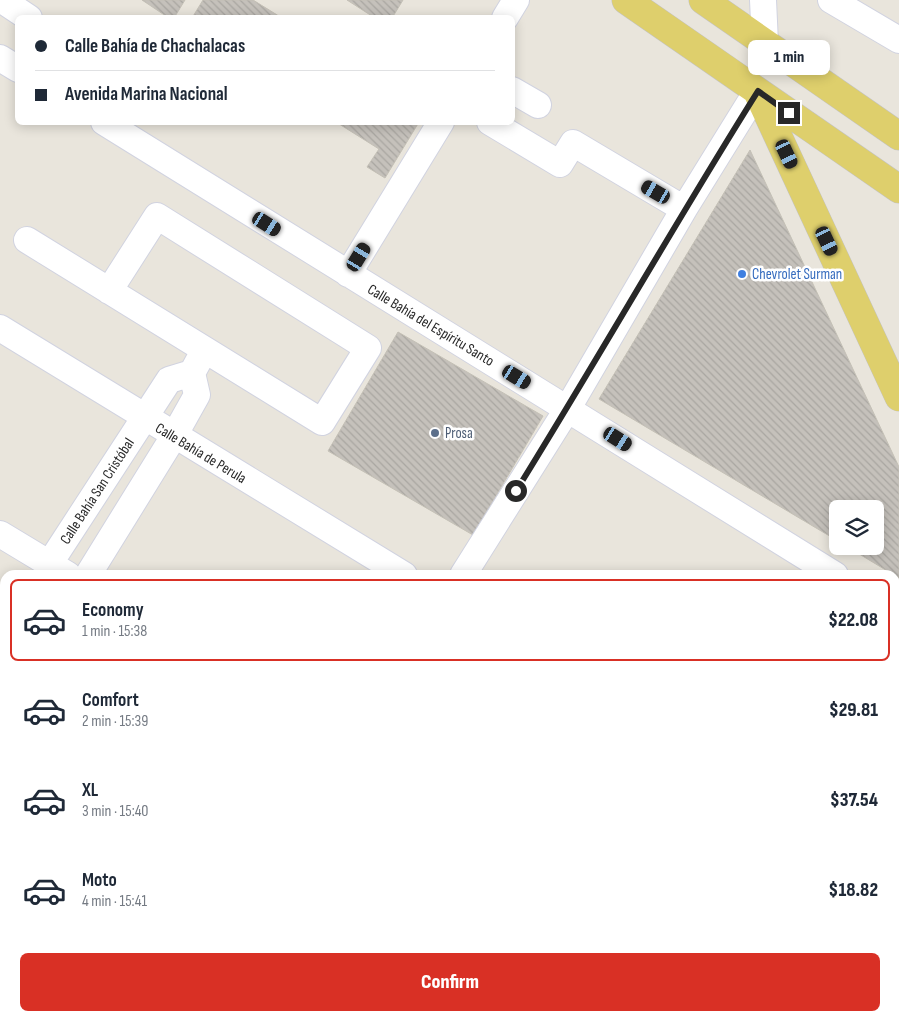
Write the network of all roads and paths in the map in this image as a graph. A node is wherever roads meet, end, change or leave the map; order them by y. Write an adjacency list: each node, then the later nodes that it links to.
1 (516, 0): 8 (street)
2 (703, 0): 10 (main road)
3 (764, 0): 10 (street)
4 (831, 0): 9 (street)
5 (1, 1): 7 (street)
6 (639, 4): 13 (main road)
7 (24, 15)
8 (507, 15)
9 (899, 40)
10 (765, 44): 19 (main road)
11 (0, 58): 12 (street)
12 (15, 67)
13 (758, 91): 20 (main road); 21 (street); 27 (main road)
14 (515, 92): 15 (street)
15 (538, 105)
16 (109, 125): 23 (street, Calle Bahía del Espíritu Santo)
17 (439, 125): 23 (street)
18 (495, 125): 21 (street)
19 (899, 136)
20 (899, 189)
21 (684, 208): 28 (street)
22 (27, 240): 24 (street)
23 (348, 274): 28 (street, Calle Bahía del Espíritu Santo)
24 (109, 291): 26 (street); 26 (street)
25 (0, 328): 29 (street, Calle Bahía de Perula)
26 (198, 362): 29 (street, Calle Bahía San Cristóbal); 30 (street)
27 (899, 397)
28 (568, 408): 35 (street); 36 (street, Calle Bahía del Espíritu Santo)
29 (145, 418): 30 (street, Calle Bahía de Perula); 32 (street, Calle Bahía San Cristóbal)
30 (174, 436): 33 (street); 34 (street, Calle Bahía de Perula)
31 (0, 534): 32 (street)
32 (59, 569)
33 (91, 570)
34 (396, 570)
35 (466, 570)
36 (827, 570)

